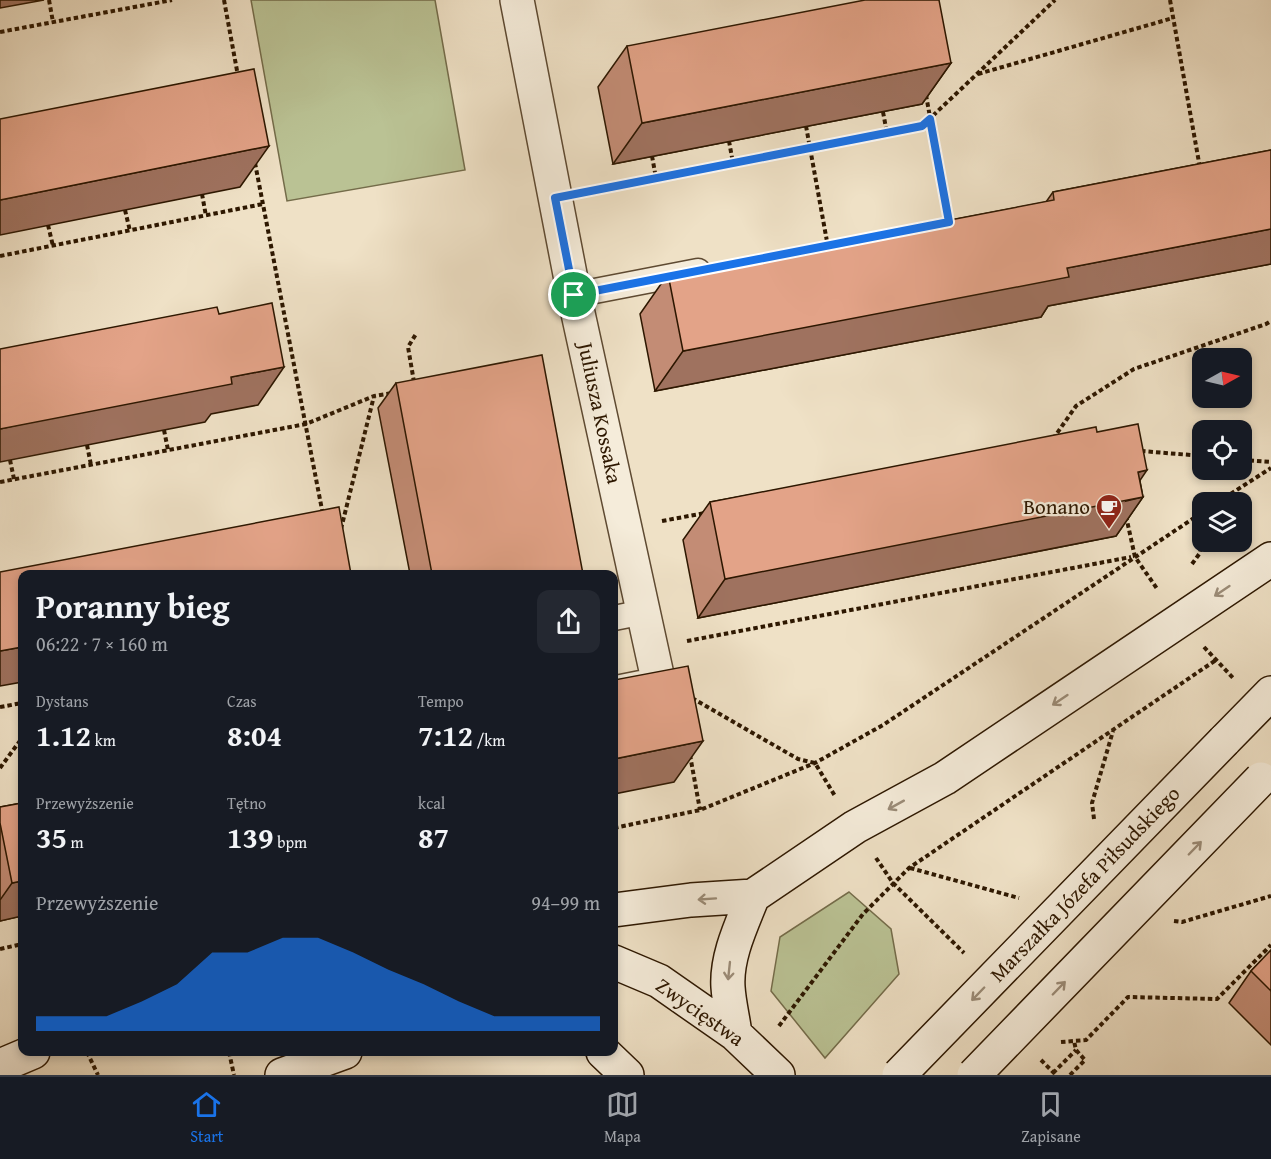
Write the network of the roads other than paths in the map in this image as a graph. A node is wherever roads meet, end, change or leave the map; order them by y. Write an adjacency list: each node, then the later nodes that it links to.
1 (517, 0): 3 (main road, Juliusza Kossaka)
2 (715, 268): 3 (lane)
3 (574, 295): 5 (main road, Juliusza Kossaka)
4 (1271, 559): 9 (main road, one-way to 9)
5 (629, 615): 6 (main road, Juliusza Kossaka)
6 (618, 692)
7 (1271, 693): 19 (main road, Marszałka Józefa Piłsudskiego, one-way to 19, bridge)
8 (1266, 774): 20 (main road, one-way to 8, bridge)
9 (753, 896): 10 (main road, one-way to 10); 12 (main road, one-way to 12)
10 (618, 909)
11 (618, 964): 12 (main road, Zwycięstwa)
12 (757, 1055)
13 (24, 1056): 16 (main road)
14 (334, 1056): 17 (main road)
15 (609, 1056): 18 (main road)
16 (0, 1066)
17 (282, 1075)
18 (627, 1075)
19 (899, 1075)
20 (974, 1075)

